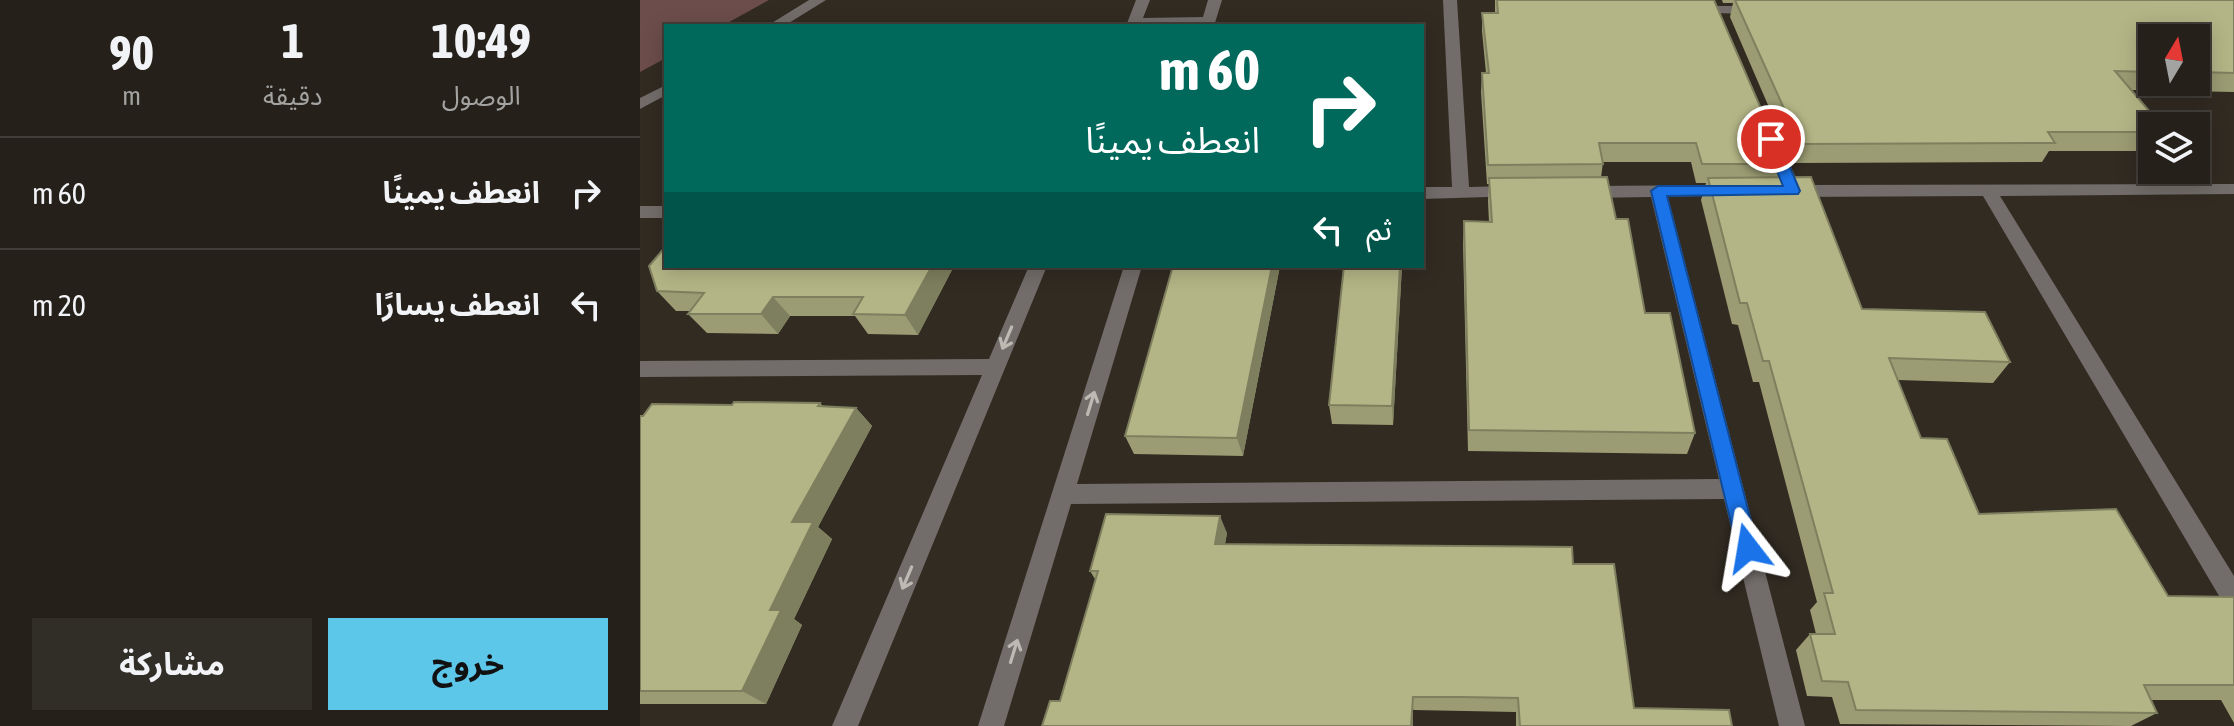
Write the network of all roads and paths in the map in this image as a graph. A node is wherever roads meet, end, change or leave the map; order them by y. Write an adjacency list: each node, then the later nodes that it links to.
1 (819, 0): 7 (street)
2 (1143, 0): 8 (street)
3 (1215, 0): 9 (street)
4 (1450, 0): 17 (street)
5 (1779, 10): 6 (street)
6 (1716, 11)
7 (777, 24)
8 (1134, 24): 9 (street)
9 (1208, 24)
10 (664, 90): 11 (street)
11 (640, 104)
12 (1769, 135): 14 (street)
13 (2234, 189): 14 (street)
14 (1988, 190): 29 (street)
15 (1658, 191): 16 (street); 19 (street); 27 (street)
16 (1748, 191)
17 (1461, 192): 18 (street); 20 (street)
18 (1537, 192)
19 (1567, 192)
20 (1424, 193)
21 (640, 212): 22 (street)
22 (664, 212)
23 (1037, 268): 25 (street, one-way to 25)
24 (1132, 268): 28 (street, one-way to 24)
25 (994, 367): 26 (street); 30 (street, one-way to 30)
26 (640, 369)
27 (1733, 489): 28 (street); 32 (street)
28 (1063, 494): 31 (street, one-way to 28)
29 (2234, 598)
30 (845, 726)
31 (991, 726)
32 (1792, 726)

